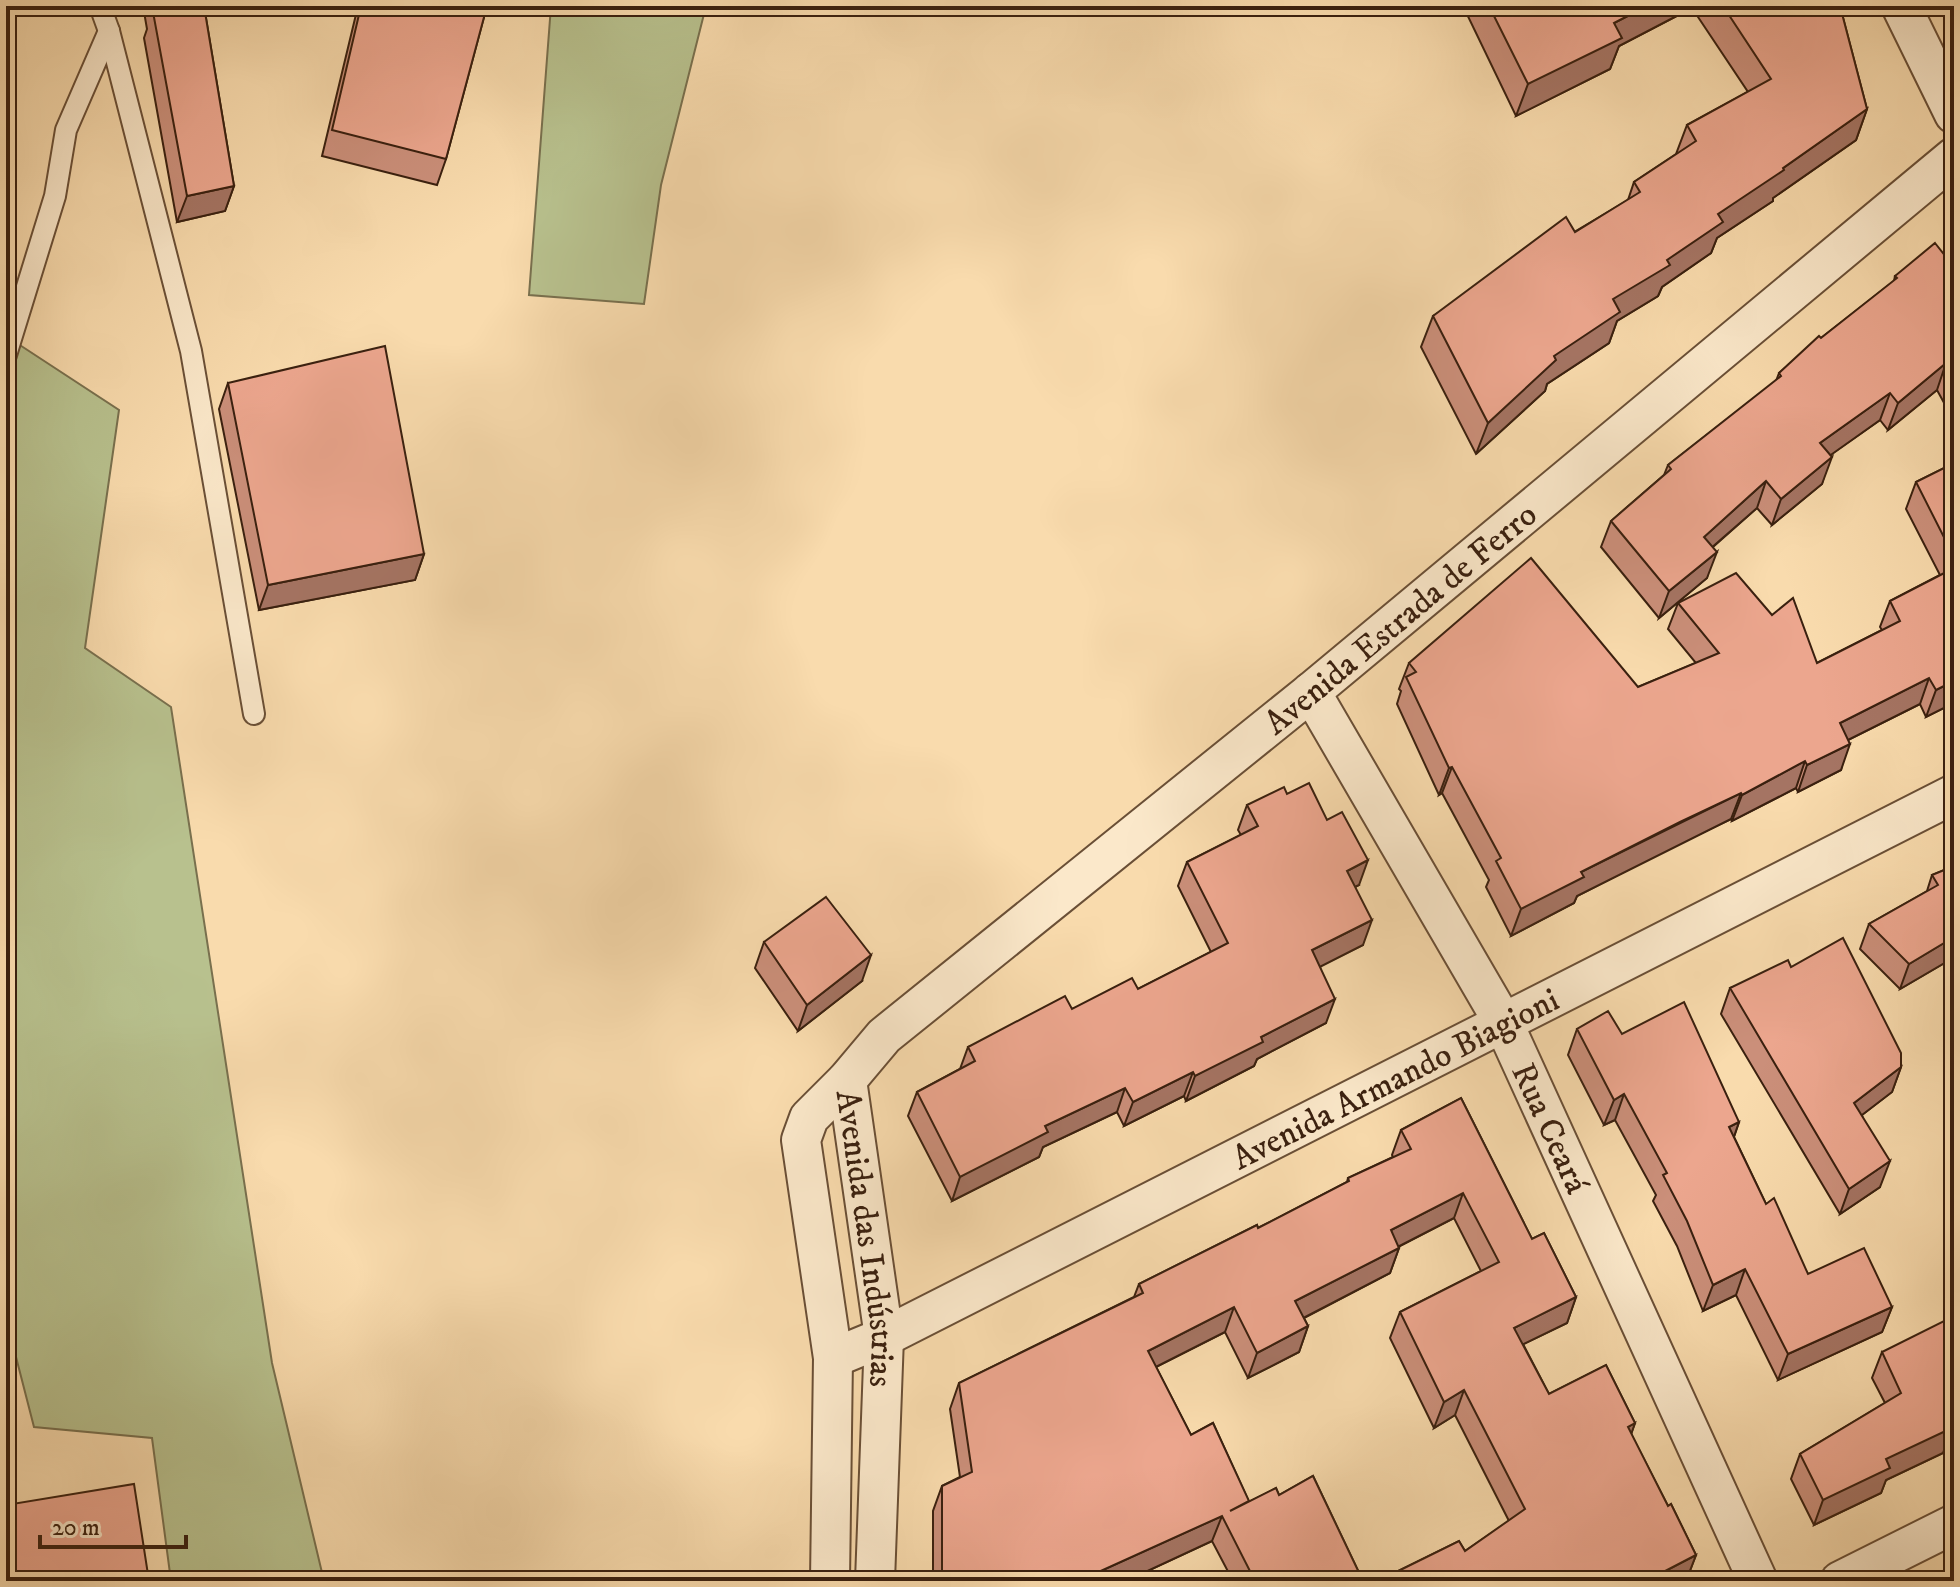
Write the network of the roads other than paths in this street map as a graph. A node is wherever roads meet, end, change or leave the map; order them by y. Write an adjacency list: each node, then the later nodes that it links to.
1 (100, 6): 3 (lane)
2 (1901, 6): 4 (street)
3 (109, 31): 6 (lane); 8 (lane)
4 (1954, 114)
5 (1954, 157): 7 (street, Avenida Estrada de Ferro)
6 (6, 355)
7 (1311, 692): 10 (street, Rua Ceará); 11 (street, Avenida Estrada de Ferro)
8 (254, 714)
9 (1954, 794): 10 (street, Avenida Armando Biagioni)
10 (1503, 1022): 12 (street, Avenida Armando Biagioni); 17 (street, Rua Ceará)
11 (847, 1080): 12 (street, Avenida das Indústrias); 13 (street, Avenida das Indústrias)
12 (884, 1337): 13 (street, Avenida Armando Biagioni); 16 (street, Avenida das Indústrias)
13 (833, 1358): 15 (street, Avenida das Indústrias)
14 (1954, 1524): 18 (street)
15 (830, 1581)
16 (875, 1581)
17 (1758, 1581)
18 (1840, 1581)

